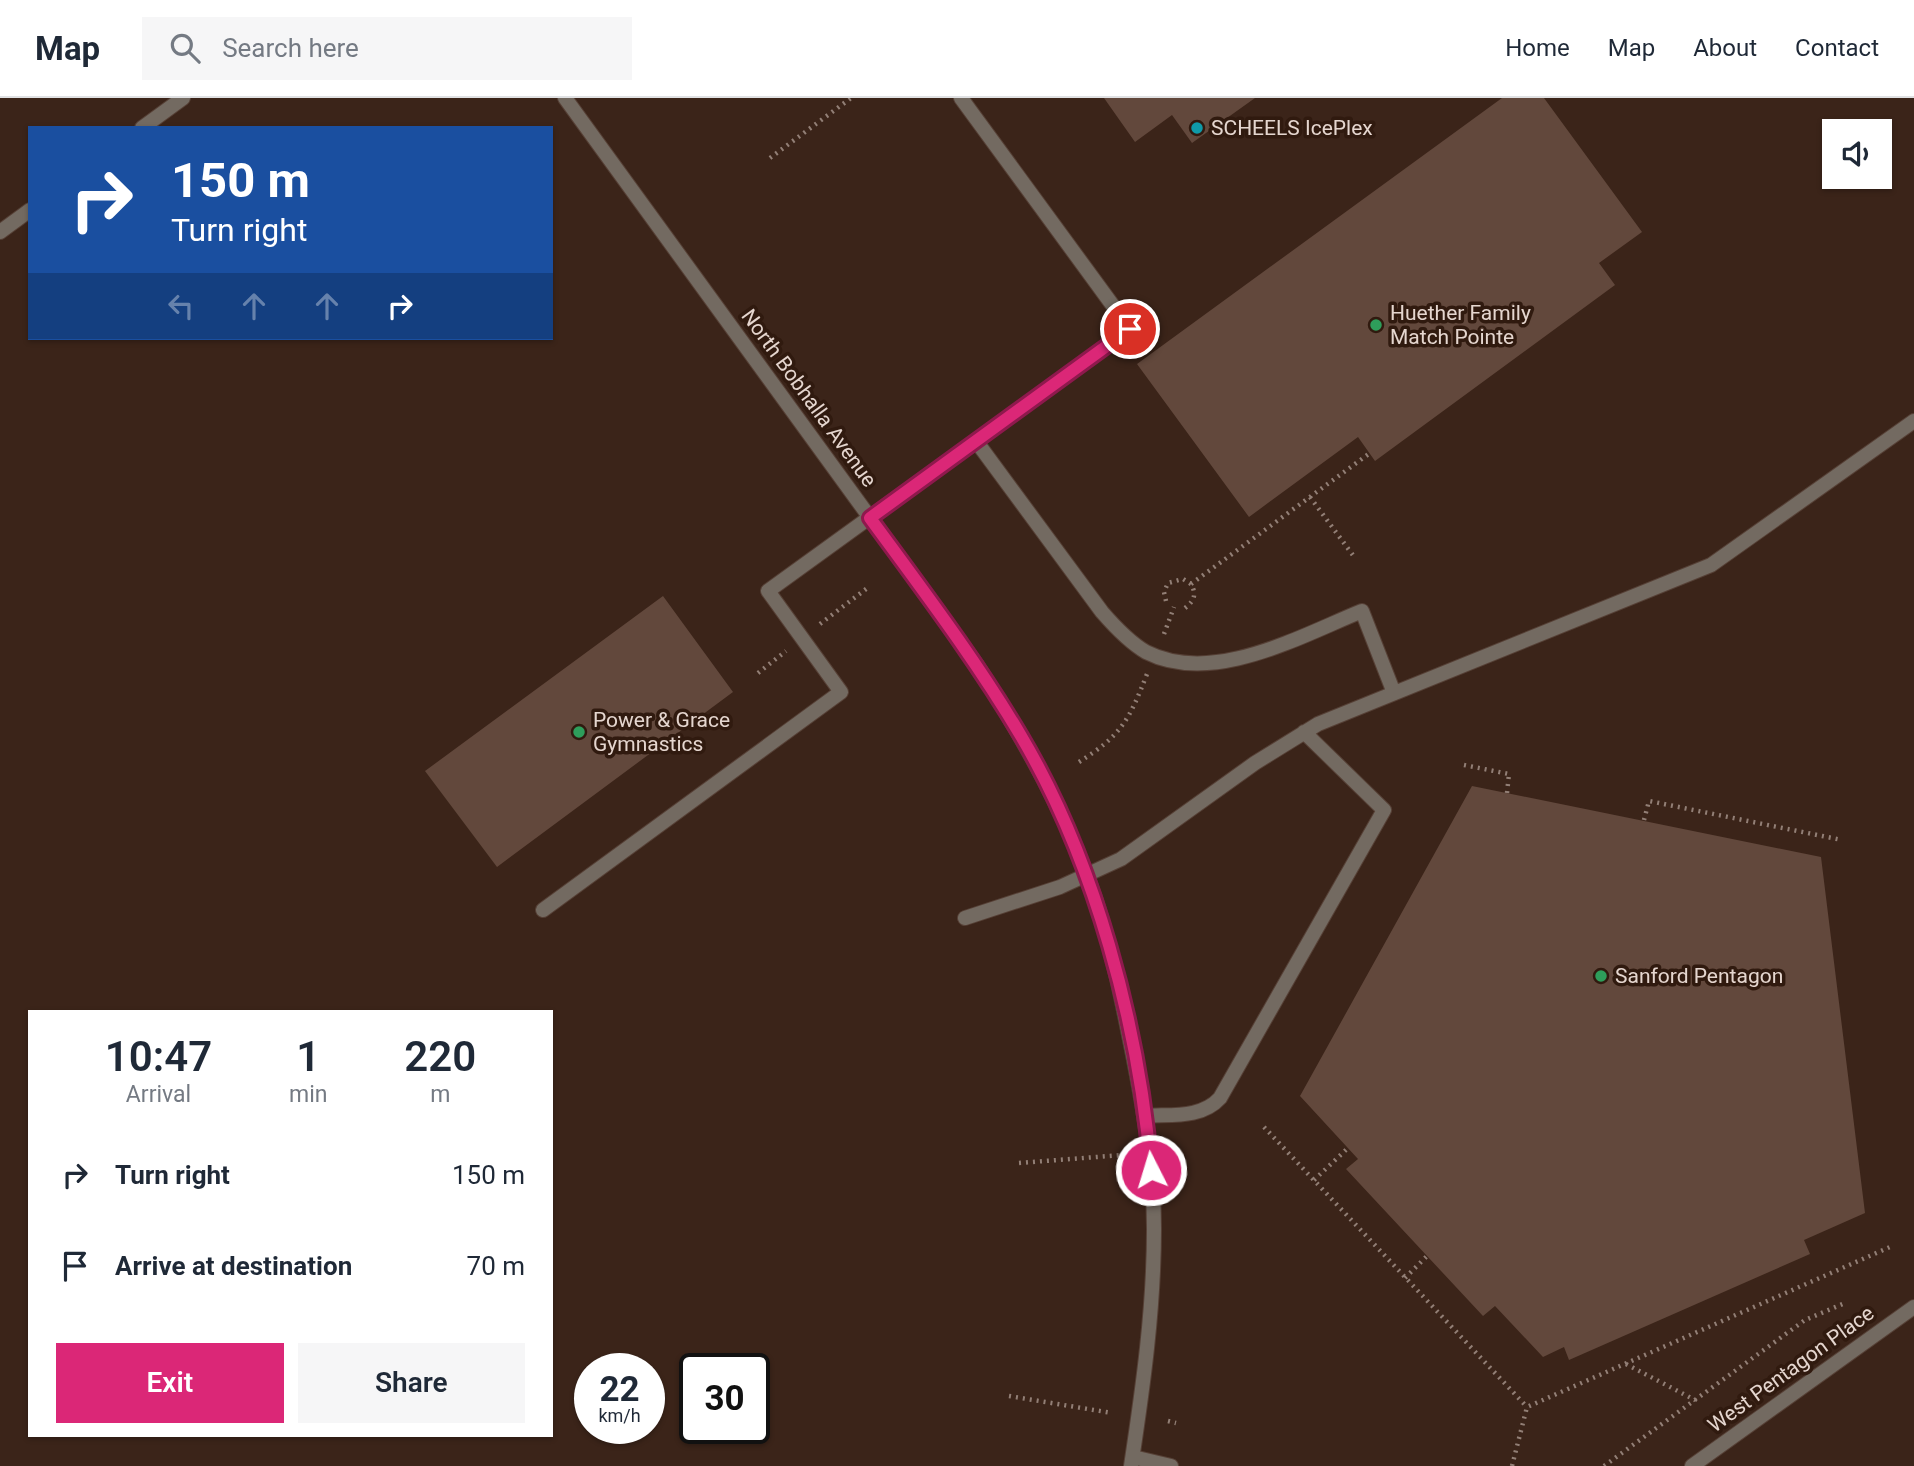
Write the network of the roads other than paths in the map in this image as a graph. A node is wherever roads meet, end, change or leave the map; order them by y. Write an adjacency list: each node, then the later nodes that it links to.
1 (183, 98): 4 (street)
2 (565, 98): 9 (street, North Bobhalla Avenue)
3 (961, 98): 8 (street)
4 (145, 126)
5 (28, 211): 6 (street)
6 (0, 232)
7 (1914, 421): 10 (street)
8 (976, 441): 9 (street); 10 (street)
9 (870, 518): 12 (street, North Bobhalla Avenue); 13 (street)
10 (1394, 693): 11 (street)
11 (1304, 732): 12 (street); 15 (street)
12 (1087, 877): 14 (street); 15 (street, North Bobhalla Avenue)
13 (543, 910)
14 (965, 918)
15 (1145, 1116): 17 (street, North Bobhalla Avenue)
16 (1914, 1307): 19 (street, West Pentagon Place)
17 (1132, 1461): 18 (street)
18 (1171, 1466)
19 (1692, 1466)

